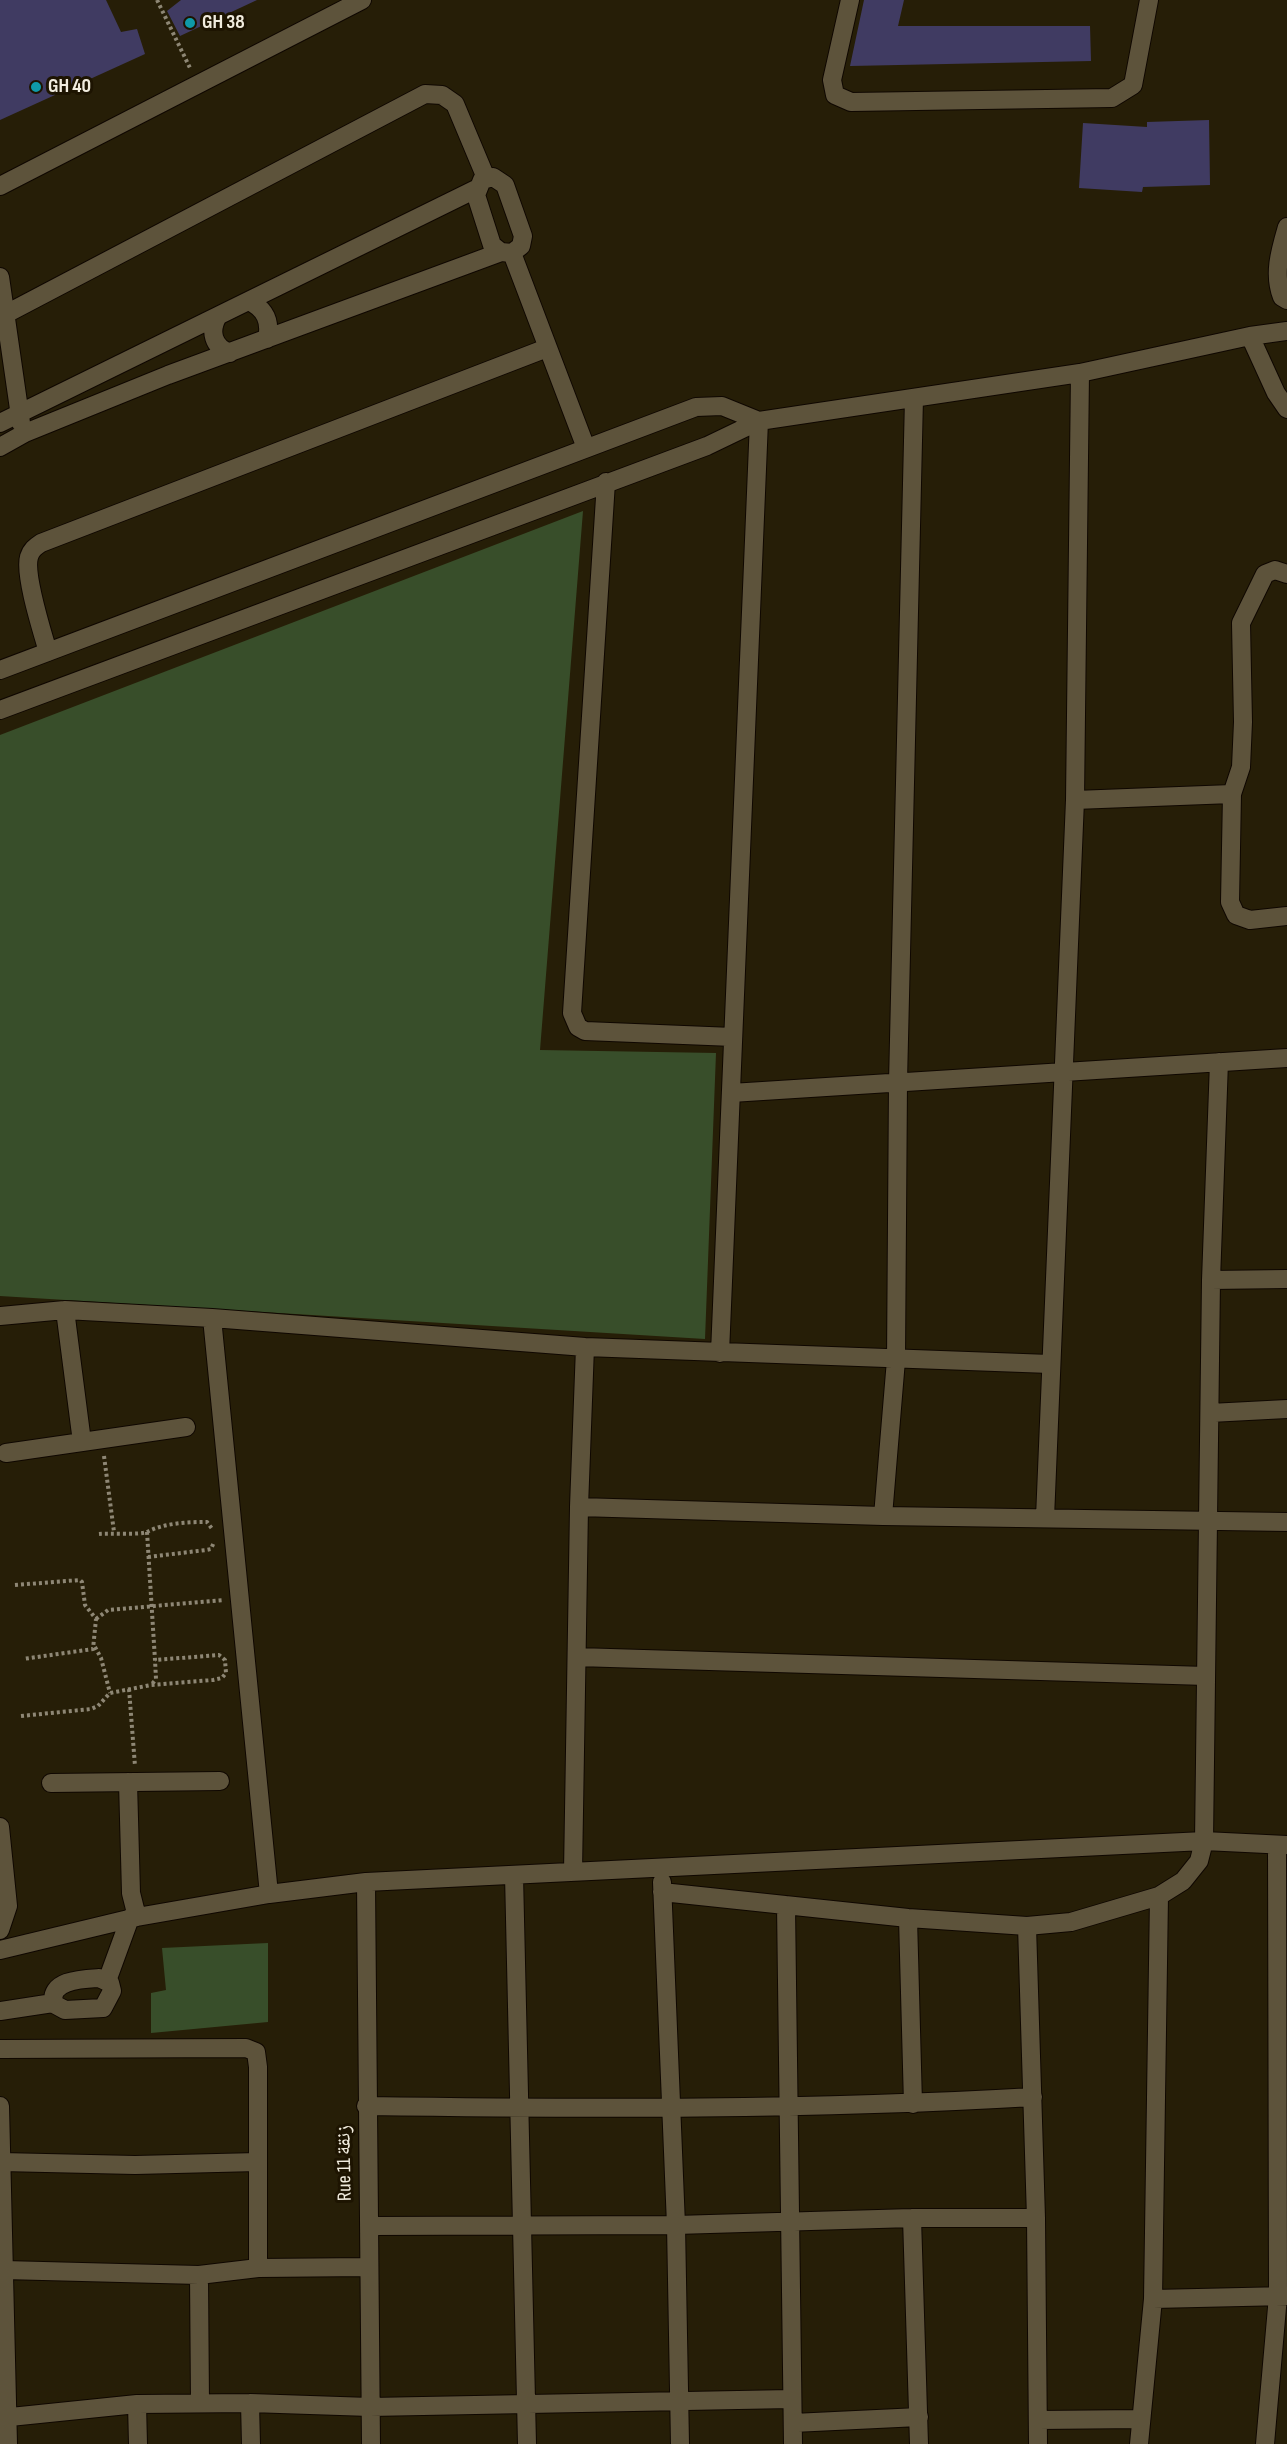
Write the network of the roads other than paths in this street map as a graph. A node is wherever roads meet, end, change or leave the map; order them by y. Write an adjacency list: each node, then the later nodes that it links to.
1 (362, 0): 5 (street)
2 (850, 0): 3 (street)
3 (1149, 0)
4 (481, 184): 7 (street); 7 (street); 10 (street); 11 (street)
5 (0, 186)
6 (1287, 227): 9 (street)
7 (506, 253): 15 (street); 16 (street)
8 (0, 277): 11 (street)
9 (1287, 300)
10 (249, 301): 12 (street); 15 (street)
11 (4, 315): 21 (street)
12 (218, 316): 17 (street); 21 (street)
13 (1287, 331): 14 (street)
14 (1250, 336): 18 (street); 20 (street)
15 (267, 339): 17 (street)
16 (547, 348): 26 (street); 29 (street)
17 (230, 353): 24 (street)
18 (1080, 373): 19 (street); 33 (street)
19 (914, 398): 22 (street); 39 (street)
20 (1287, 409)
21 (18, 414): 23 (street); 24 (street)
22 (759, 421): 26 (street); 27 (street); 35 (street)
23 (0, 423)
24 (25, 433): 25 (street)
25 (0, 447)
26 (586, 448): 29 (street)
27 (606, 482): 31 (street); 35 (street)
28 (1287, 574): 32 (street)
29 (48, 652): 30 (street)
30 (0, 670)
31 (0, 710)
32 (1232, 794): 33 (street); 34 (street)
33 (1075, 800): 38 (street)
34 (1287, 916)
35 (733, 1037): 40 (street)
36 (1287, 1058): 37 (street)
37 (1219, 1062): 38 (street); 42 (street)
38 (1063, 1074): 39 (street); 49 (street)
39 (898, 1082): 40 (street); 48 (street)
40 (731, 1093): 47 (street)
41 (1287, 1278): 42 (street)
42 (1211, 1280): 51 (street)
43 (65, 1310): 44 (street); 45 (street); 53 (street)
44 (0, 1316)
45 (212, 1318): 46 (street); 73 (street)
46 (585, 1347): 47 (street); 55 (street)
47 (720, 1353): 48 (street)
48 (896, 1360): 49 (street); 56 (street)
49 (1050, 1364): 57 (street)
50 (1287, 1409): 51 (street)
51 (1210, 1413): 58 (street)
52 (186, 1427): 53 (street)
53 (82, 1442): 54 (street)
54 (6, 1453)
55 (579, 1507): 56 (street); 60 (street)
56 (883, 1516): 57 (street)
57 (1045, 1518): 58 (street)
58 (1207, 1521): 59 (street); 61 (street)
59 (1287, 1522)
60 (577, 1657): 61 (street); 69 (street)
61 (1206, 1676): 66 (street)
62 (220, 1781): 63 (street)
63 (132, 1782): 64 (street); 77 (street)
64 (51, 1783)
65 (0, 1827): 74 (street)
66 (1204, 1841): 67 (street); 68 (street); 75 (street)
67 (1282, 1845): 105 (street)
68 (662, 1868): 69 (street); 72 (street)
69 (573, 1872): 70 (street)
70 (514, 1875): 71 (street); 92 (street)
71 (366, 1882): 73 (street); 89 (street, Rue 11 زنقة)
72 (662, 1892): 76 (street); 91 (street)
73 (269, 1894): 77 (street)
74 (3, 1896): 80 (street)
75 (1160, 1896): 79 (street); 106 (street)
76 (786, 1905): 78 (street); 90 (street)
77 (134, 1918): 81 (street); 82 (street)
78 (908, 1918): 79 (street); 87 (street)
79 (1027, 1926): 86 (street)
80 (0, 1930)
81 (0, 1950)
82 (107, 1981): 83 (street); 83 (street)
83 (53, 2003): 84 (street)
84 (0, 2011)
85 (0, 2049): 94 (street)
86 (1033, 2097): 87 (street); 96 (street)
87 (913, 2104): 90 (street)
88 (0, 2106): 93 (street)
89 (366, 2106): 92 (street); 100 (street, Rue 11 زنقة)
90 (788, 2106): 91 (street); 97 (street)
91 (671, 2107): 92 (street); 99 (street)
92 (519, 2108): 98 (street)
93 (2, 2162): 94 (street); 103 (street)
94 (258, 2162): 102 (street)
95 (912, 2218): 96 (street); 97 (street); 115 (street)
96 (1036, 2218): 117 (street)
97 (790, 2222): 99 (street); 107 (street)
98 (523, 2224): 99 (street); 100 (street); 109 (street)
99 (676, 2225): 108 (street)
100 (369, 2226): 101 (street, Rue 11 زنقة)
101 (369, 2267): 102 (street); 113 (street, Rue 11 زنقة)
102 (258, 2268): 104 (street)
103 (4, 2270): 104 (street); 114 (street)
104 (199, 2275): 110 (street)
105 (1283, 2296): 106 (street); 129 (street)
106 (1153, 2299): 116 (street)
107 (791, 2399): 108 (street); 118 (street)
108 (678, 2400): 109 (street); 124 (street)
109 (525, 2402): 113 (street); 123 (street)
110 (200, 2403): 111 (street); 112 (street)
111 (250, 2403): 113 (street); 121 (street)
112 (137, 2404): 114 (street); 120 (street)
113 (370, 2407): 122 (street, Rue 11 زنقة)
114 (4, 2417): 119 (street)
115 (919, 2417): 118 (street); 126 (street)
116 (1141, 2419): 117 (street); 128 (street)
117 (1038, 2420): 127 (street)
118 (793, 2423): 125 (street)
119 (8, 2444)
120 (138, 2444)
121 (251, 2444)
122 (371, 2444)
123 (527, 2444)
124 (680, 2444)
125 (793, 2444)
126 (919, 2444)
127 (1038, 2444)
128 (1139, 2444)
129 (1265, 2444)

